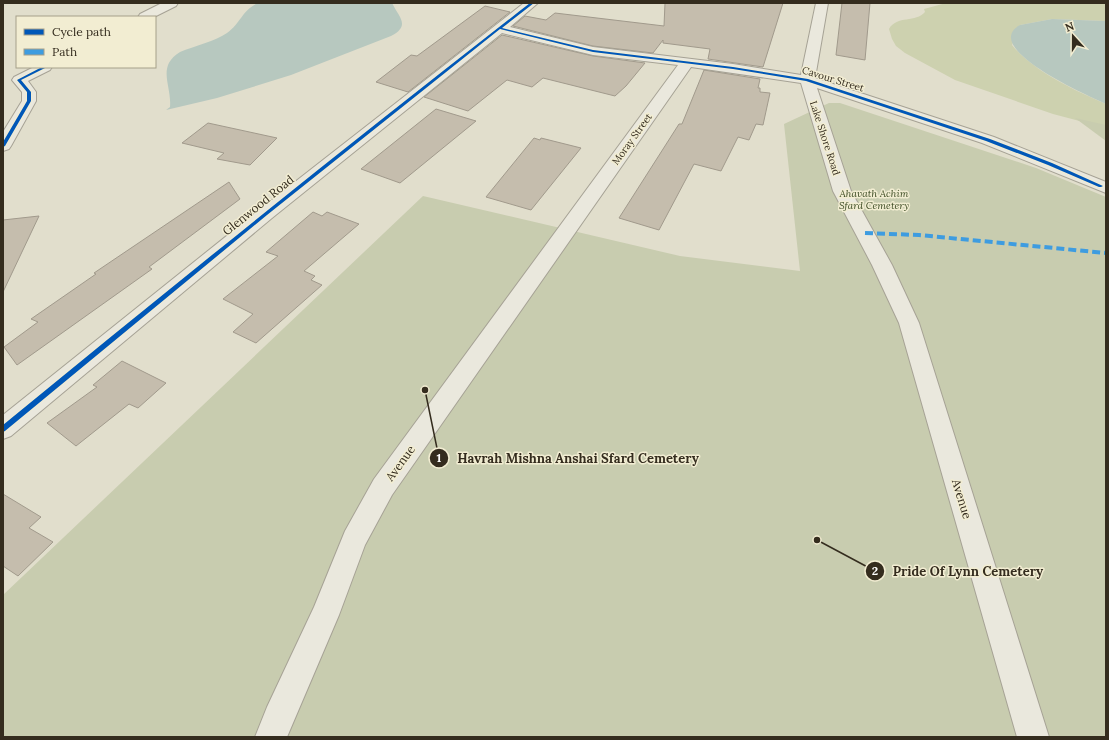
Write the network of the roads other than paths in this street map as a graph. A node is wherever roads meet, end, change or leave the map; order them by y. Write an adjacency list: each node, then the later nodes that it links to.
1 (172, 3): 4 (street)
2 (532, 3): 5 (street, Glenwood Road)
3 (822, 3): 8 (street, Lake Shore Road)
4 (146, 16)
5 (500, 28): 6 (street, Cavour Street); 13 (street, Glenwood Road)
6 (687, 63): 8 (street, Cavour Street); 11 (street, Moray Street)
7 (43, 68): 9 (street)
8 (807, 80): 10 (street, Cavour Street); 12 (street, Lake Shore Road)
9 (3, 146)
10 (1104, 187)
11 (577, 216): 14 (street, Avenue)
12 (882, 265): 15 (street, Avenue)
13 (3, 429)
14 (271, 737)
15 (1033, 737)

